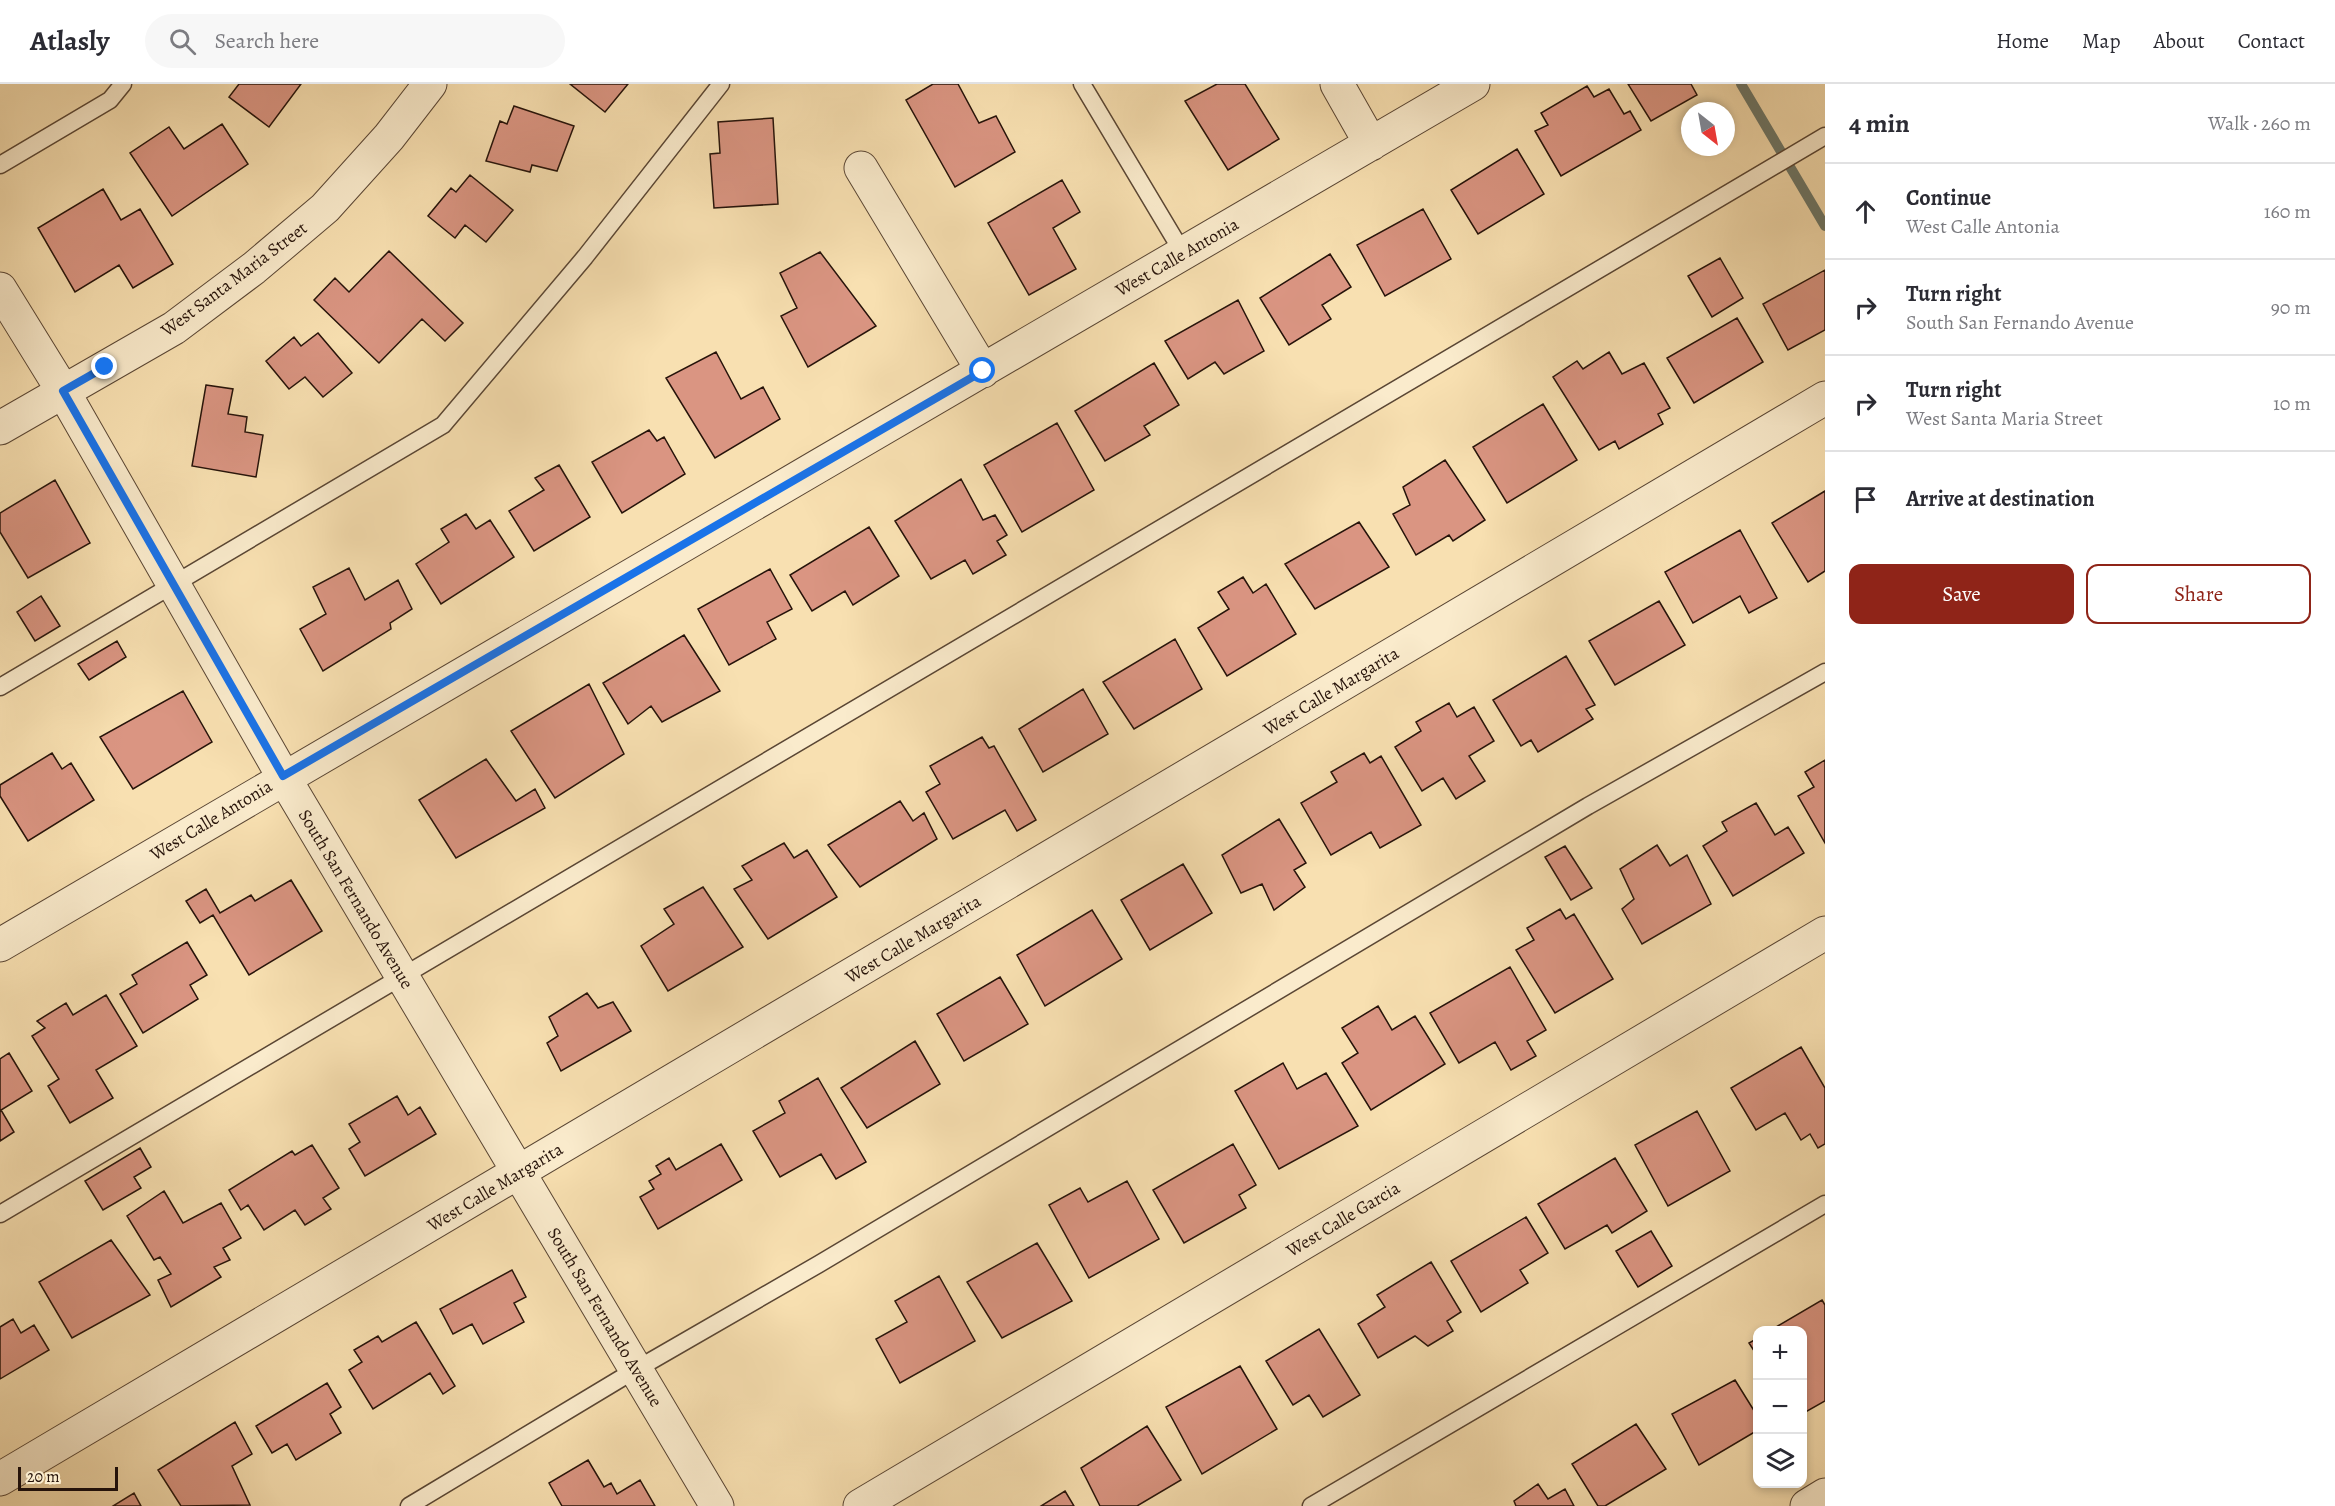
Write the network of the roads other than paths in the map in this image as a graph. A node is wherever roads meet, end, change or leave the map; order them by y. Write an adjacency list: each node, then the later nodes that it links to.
1 (123, 84): 9 (lane)
2 (430, 84): 14 (street, West Santa Maria Street)
3 (721, 84): 17 (lane)
4 (1082, 84): 11 (lane)
5 (1337, 84): 8 (street)
6 (1473, 84): 8 (street, West Calle Antonia)
7 (1825, 136): 23 (lane)
8 (1371, 144): 11 (street, West Calle Antonia)
9 (0, 165)
10 (861, 168): 13 (street)
11 (1183, 253): 13 (street, West Calle Antonia)
12 (0, 289): 14 (street, South San Fernando Avenue)
13 (983, 371): 20 (street, West Calle Antonia)
14 (63, 391): 16 (street, West Santa Maria Street); 17 (street, South San Fernando Avenue)
15 (1825, 398): 24 (street, West Calle Margarita)
16 (0, 428)
17 (174, 585): 19 (lane); 20 (street, South San Fernando Avenue)
18 (1825, 672): 27 (lane)
19 (0, 687)
20 (283, 776): 22 (street, West Calle Antonia); 23 (street, South San Fernando Avenue)
21 (1825, 933): 32 (street, West Calle Garcia)
22 (0, 945)
23 (402, 976): 24 (street, South San Fernando Avenue); 26 (lane)
24 (519, 1172): 27 (street, South San Fernando Avenue); 28 (street, West Calle Margarita)
25 (1825, 1204): 33 (lane)
26 (0, 1214)
27 (636, 1370): 30 (lane); 31 (street, South San Fernando Avenue)
28 (0, 1479)
29 (1825, 1495): 34 (street)
30 (409, 1506)
31 (717, 1506)
32 (860, 1506)
33 (1311, 1506)
34 (1807, 1506)

